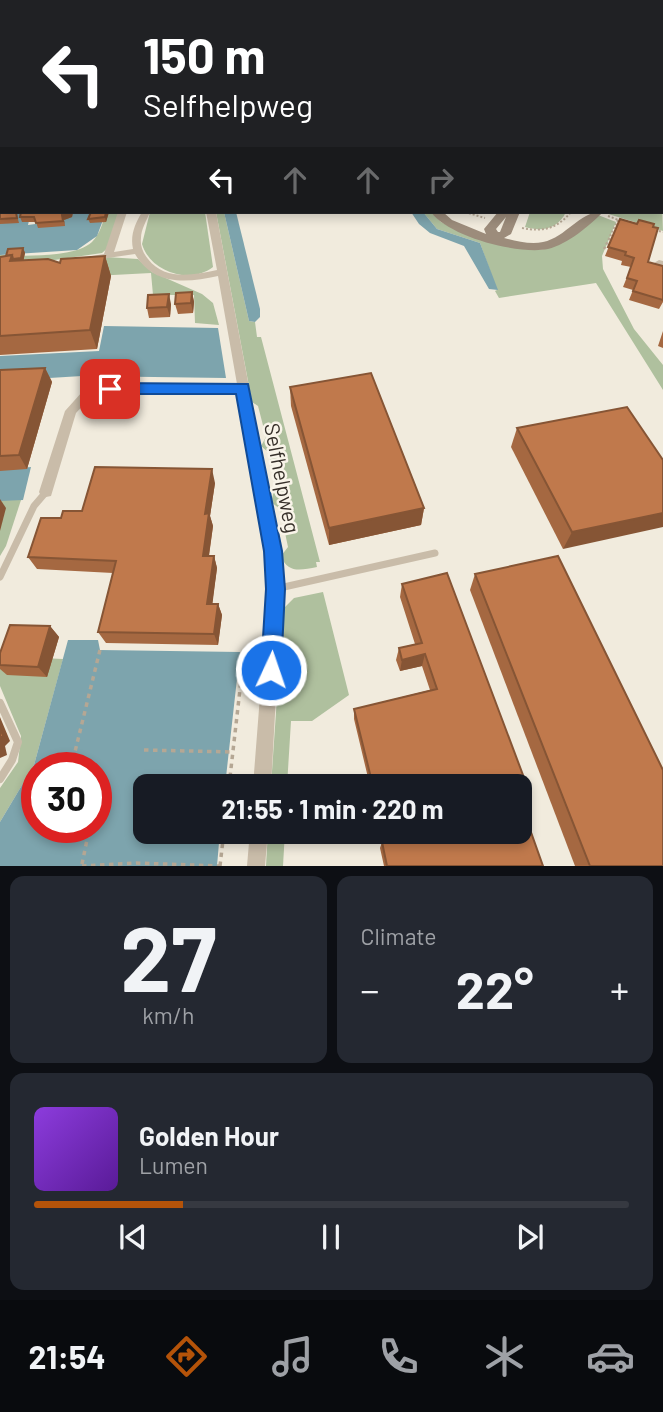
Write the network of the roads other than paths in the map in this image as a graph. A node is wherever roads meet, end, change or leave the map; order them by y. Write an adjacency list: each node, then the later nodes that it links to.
1 (121, 214): 12 (street)
2 (145, 214): 11 (street)
3 (211, 214): 14 (street, Selfhelpweg)
4 (439, 214): 10 (street)
5 (452, 214): 10 (street)
6 (503, 214): 10 (street)
7 (512, 214): 10 (street)
8 (582, 214): 10 (street)
9 (595, 214): 10 (street)
10 (496, 233)
11 (138, 251): 12 (street); 14 (street)
12 (108, 255): 13 (street)
13 (73, 263)
14 (221, 272): 15 (street, Selfhelpweg)
15 (243, 388): 16 (street); 19 (street, Selfhelpweg)
16 (46, 492): 18 (lane)
17 (435, 553): 19 (lane)
18 (0, 578)
19 (275, 589): 21 (street, Selfhelpweg)
20 (0, 703): 22 (lane)
21 (263, 774)
22 (0, 779)
23 (257, 844): 24 (street)
24 (256, 866)

